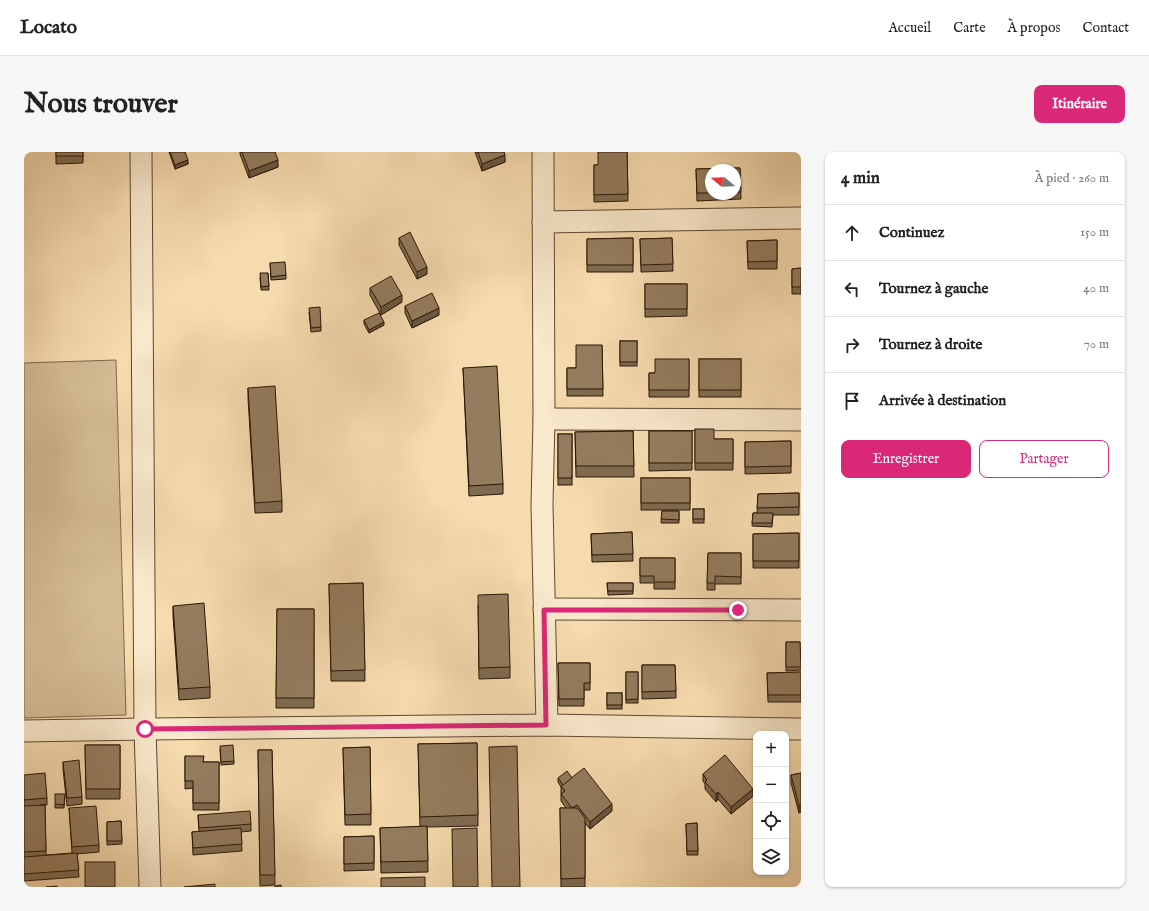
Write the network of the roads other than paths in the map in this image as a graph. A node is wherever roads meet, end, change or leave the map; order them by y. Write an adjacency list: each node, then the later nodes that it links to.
1 (141, 152): 10 (street)
2 (543, 152): 4 (street)
3 (801, 218): 4 (street)
4 (543, 222): 5 (street)
5 (544, 419): 6 (street); 7 (street)
6 (801, 420)
7 (544, 610): 8 (street); 9 (street)
8 (801, 610)
9 (546, 725): 10 (street); 11 (street)
10 (145, 729): 12 (street); 13 (street)
11 (801, 729)
12 (24, 731)
13 (150, 887)

